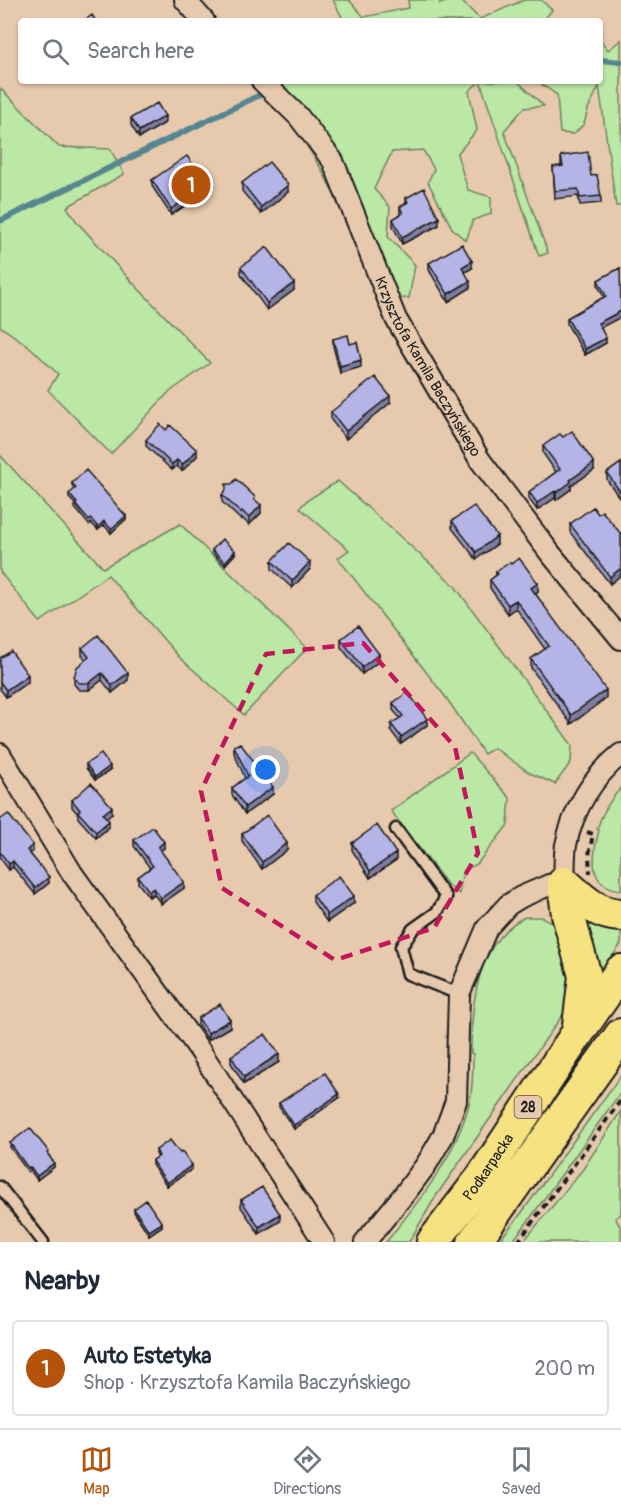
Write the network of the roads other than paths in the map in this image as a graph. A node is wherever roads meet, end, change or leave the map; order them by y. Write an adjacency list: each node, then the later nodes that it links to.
1 (185, 0): 2 (street)
2 (201, 18)
3 (265, 84): 4 (street, Krzysztofa Kamila Baczyńskiego)
4 (621, 639)
5 (0, 754): 18 (street)
6 (621, 754): 8 (street)
7 (396, 829): 11 (lane)
8 (579, 881): 9 (main road); 11 (street); 12 (main road)
9 (621, 915)
10 (621, 971): 12 (main road, Podkarpacka / 28)
11 (459, 994): 19 (street)
12 (579, 1031): 20 (main road, Podkarpacka / 28)
13 (621, 1035): 15 (main road, 28)
14 (621, 1066): 15 (main road)
15 (586, 1084): 21 (main road, 28)
16 (0, 1187): 17 (lane)
17 (43, 1242)
18 (324, 1242)
19 (365, 1242)
20 (433, 1242)
21 (474, 1242)

